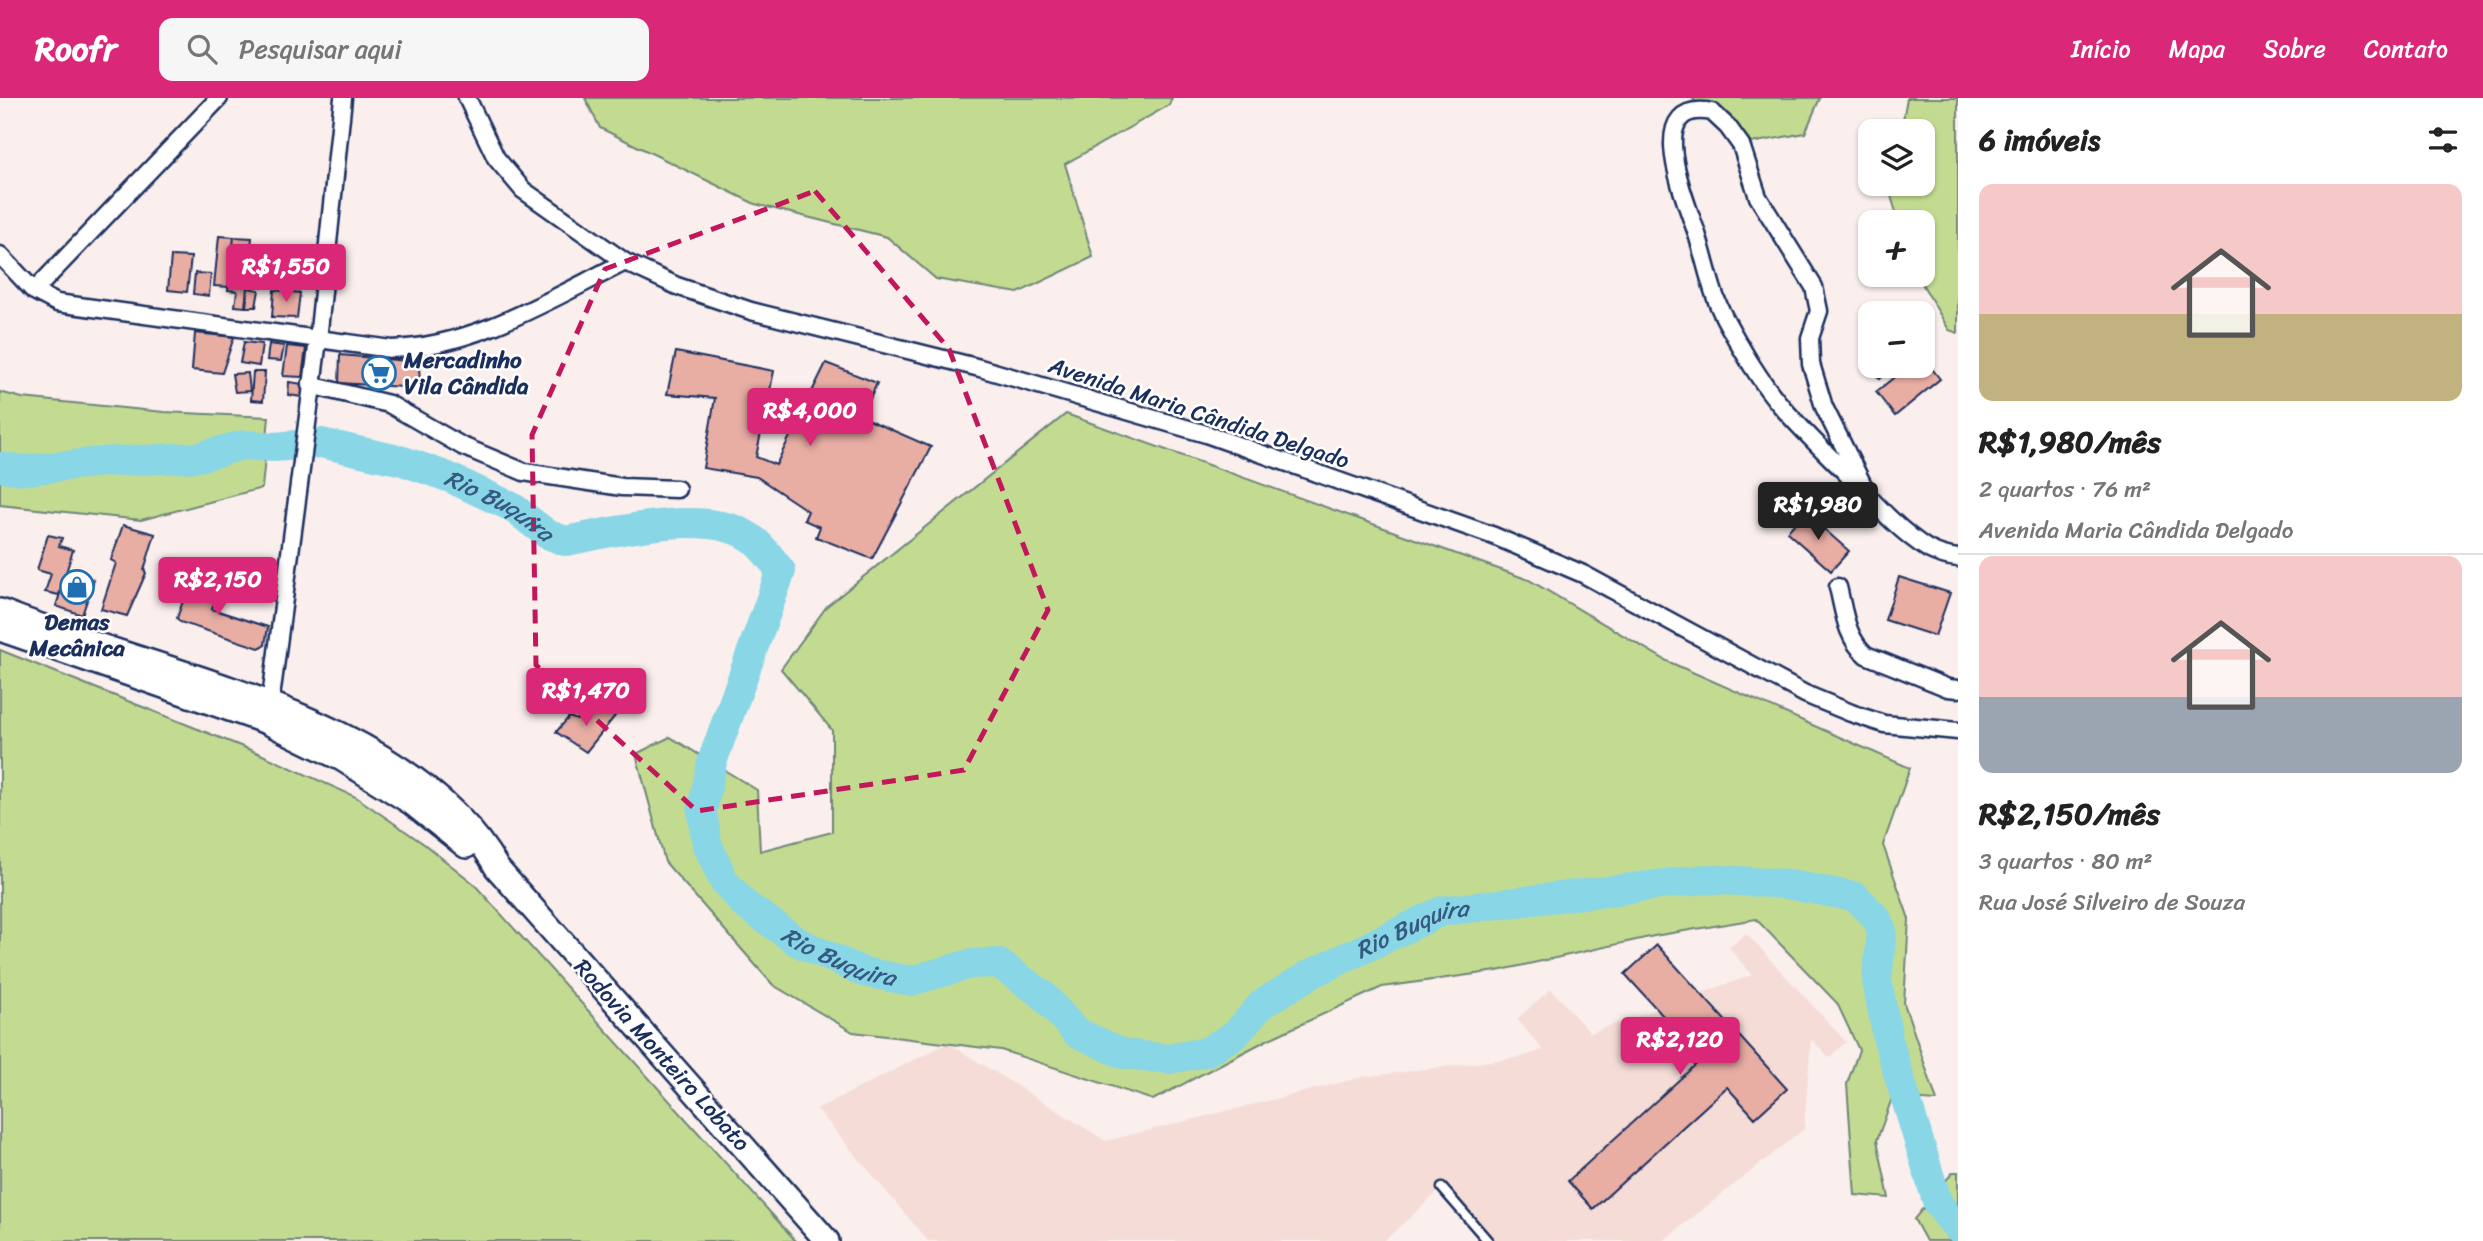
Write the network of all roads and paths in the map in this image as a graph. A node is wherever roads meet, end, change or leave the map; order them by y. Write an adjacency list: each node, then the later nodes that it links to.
1 (219, 98): 6 (street)
2 (342, 98): 7 (street)
3 (467, 98): 5 (street, Avenida Maria Cândida Delgado)
4 (0, 255): 6 (street)
5 (625, 262): 7 (street); 17 (street, Avenida Maria Cândida Delgado)
6 (34, 291): 7 (street)
7 (318, 340): 8 (street)
8 (310, 385): 9 (street); 16 (street)
9 (677, 489)
10 (1869, 497): 10 (street); 11 (street)
11 (1958, 558)
12 (1838, 587): 15 (street)
13 (0, 611): 16 (main road, Rodovia Monteiro Lobato)
14 (0, 629): 16 (main road, Rodovia Monteiro Lobato)
15 (1958, 689)
16 (269, 714): 19 (main road, Rodovia Monteiro Lobato)
17 (1958, 731)
18 (1442, 1188): 20 (lane)
19 (827, 1241)
20 (1488, 1241)

